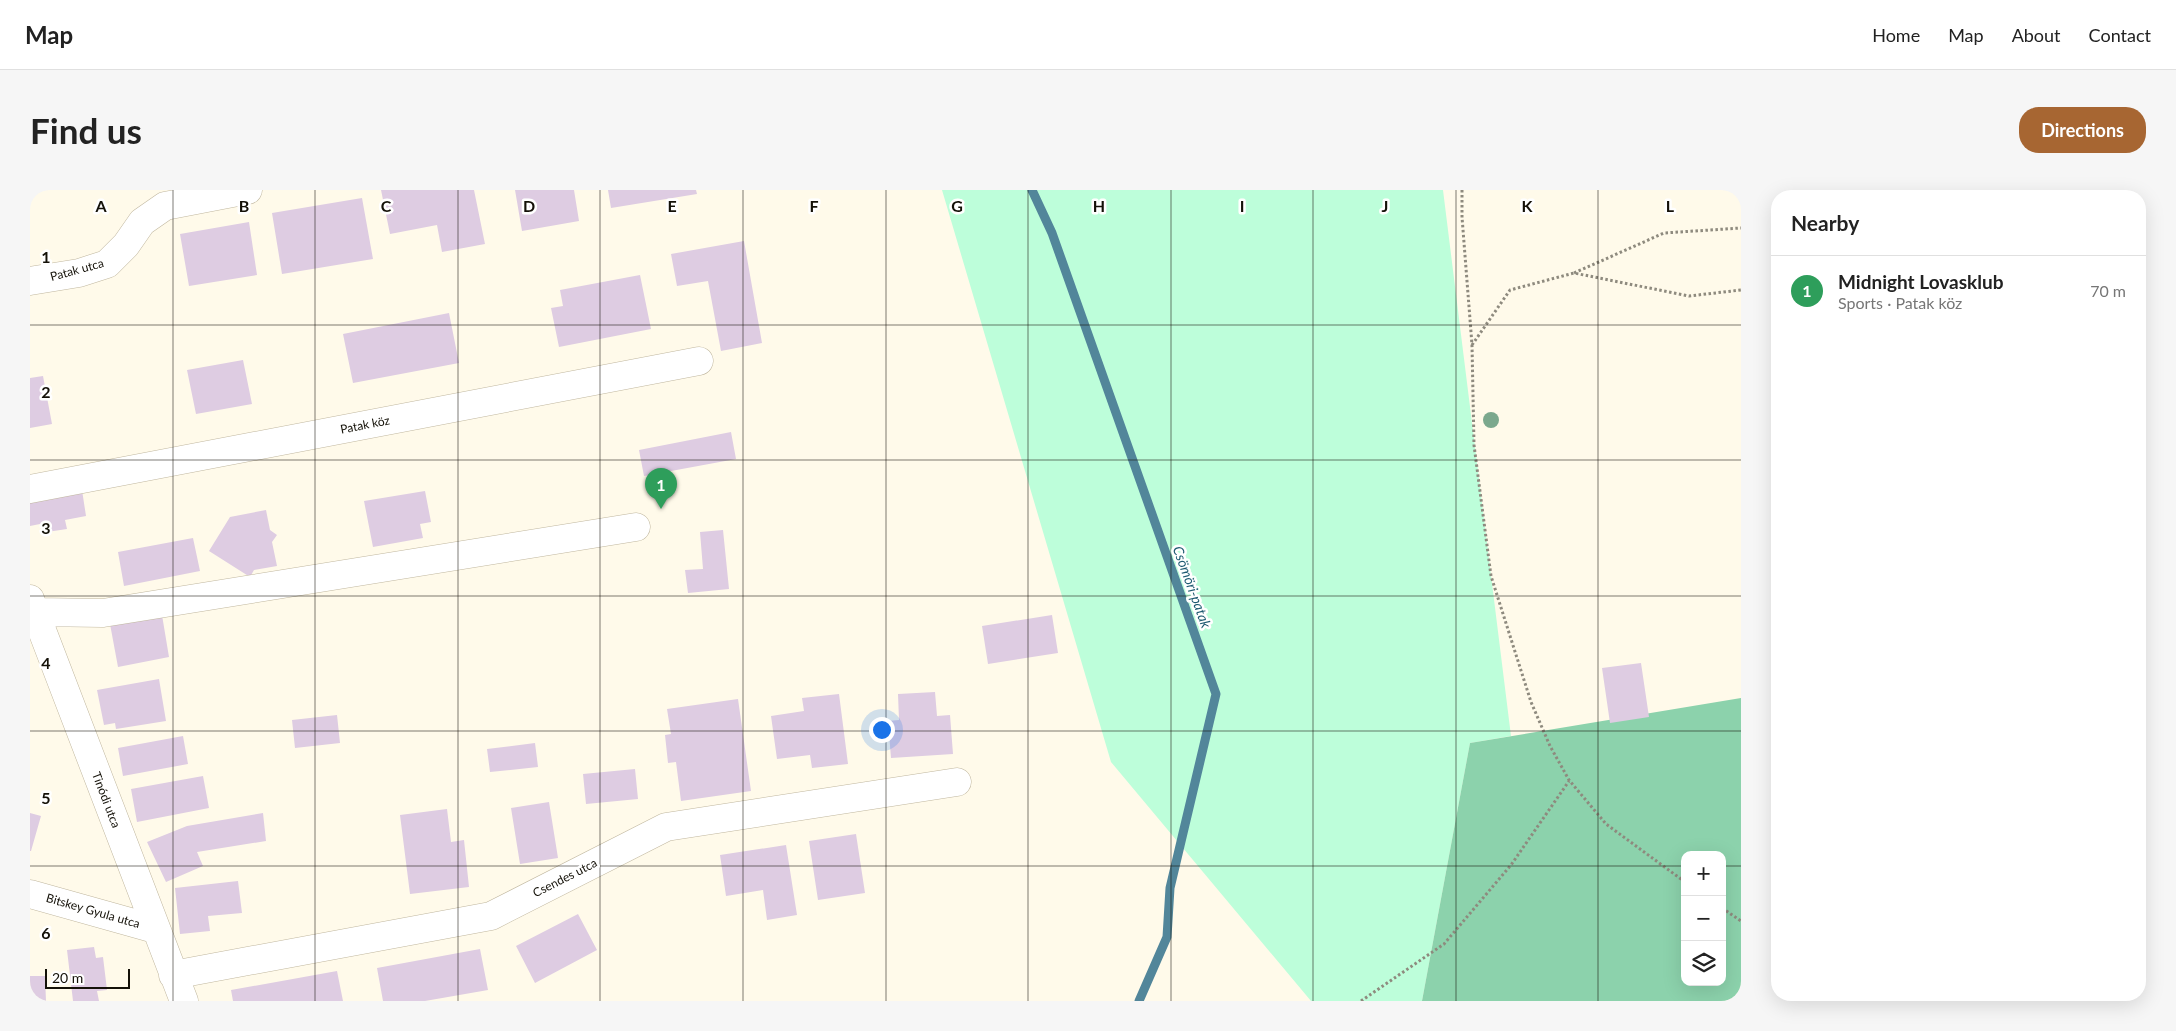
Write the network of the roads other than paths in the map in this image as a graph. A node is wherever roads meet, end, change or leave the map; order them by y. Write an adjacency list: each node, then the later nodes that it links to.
1 (248, 190): 2 (street, Patak utca)
2 (30, 281)
3 (699, 361): 4 (street, Patak köz)
4 (30, 489)
5 (636, 527): 6 (street)
6 (32, 605): 9 (street, Tinódi utca)
7 (957, 782): 10 (street, Csendes utca)
8 (30, 894): 9 (street, Bitskey Gyula utca)
9 (155, 929): 10 (street, Tinódi utca)
10 (173, 976): 11 (street, Tinódi utca)
11 (184, 1001)

